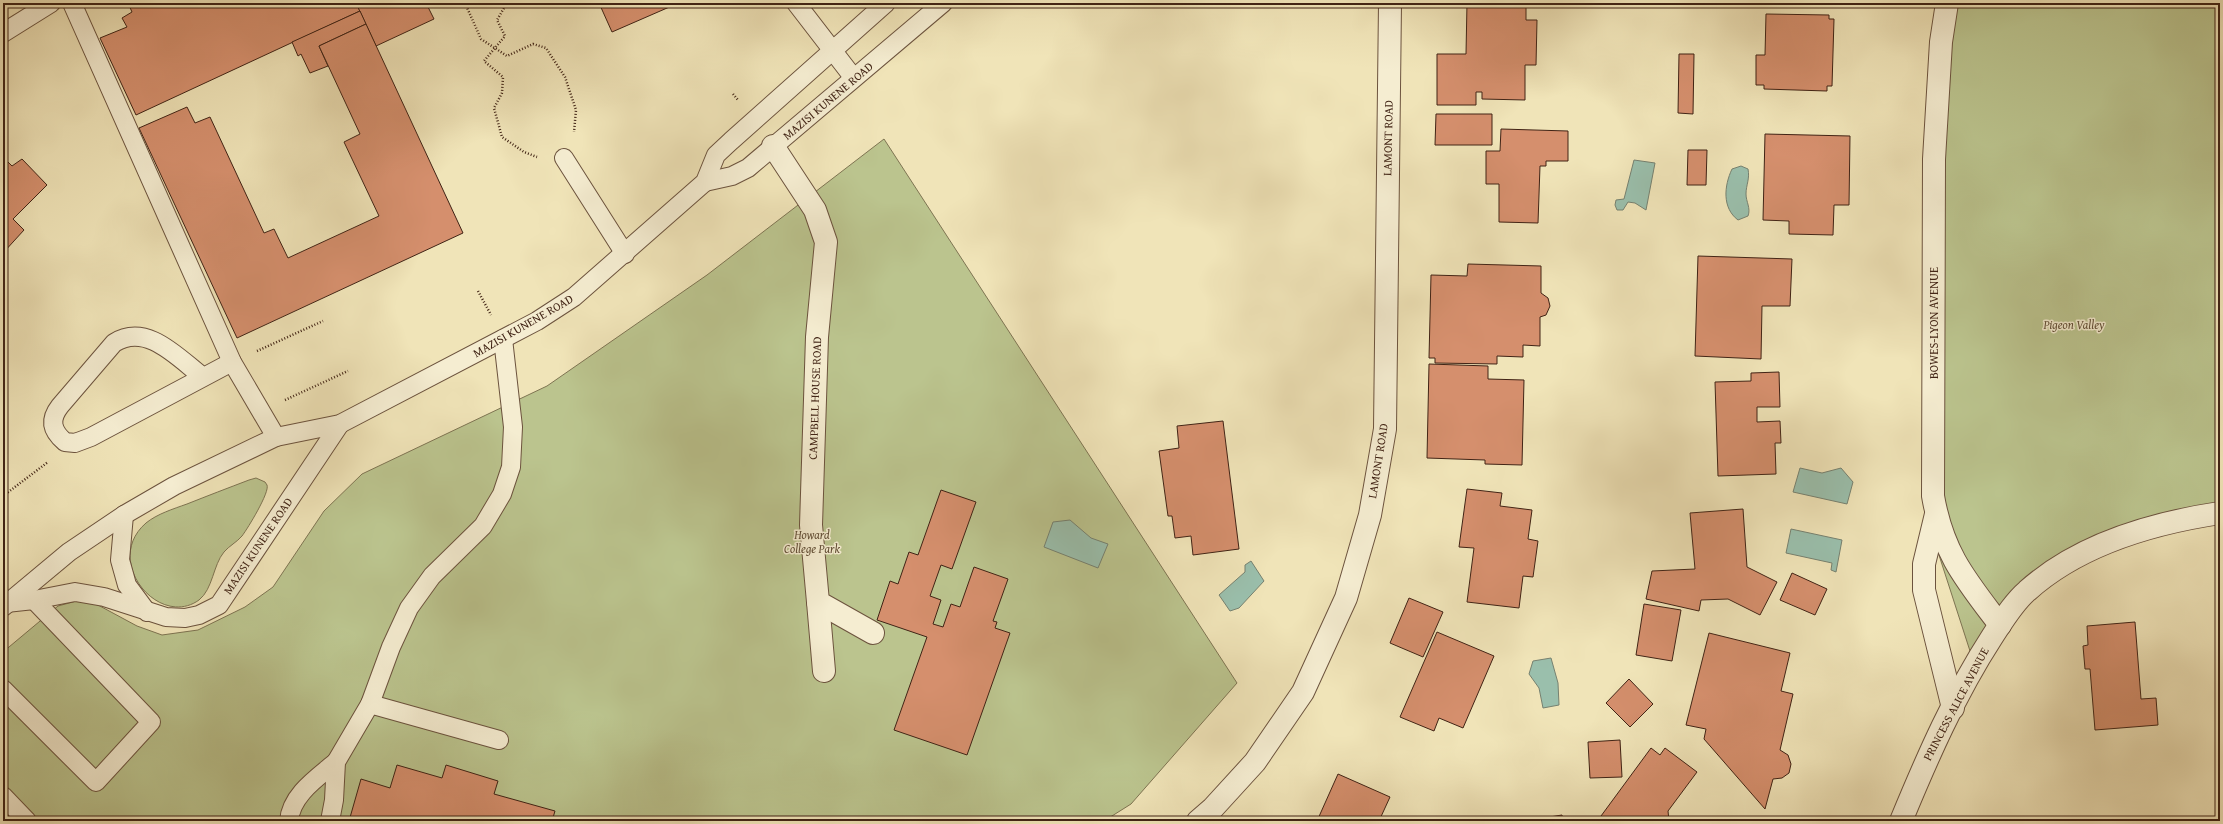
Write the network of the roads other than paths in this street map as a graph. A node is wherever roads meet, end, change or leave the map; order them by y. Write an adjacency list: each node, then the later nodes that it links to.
1 (51, 3): 8 (lane)
2 (72, 3): 16 (lane)
3 (796, 3): 9 (lane)
4 (886, 3): 9 (lane, MAZISI KUNENE ROAD)
5 (942, 3): 10 (lane, MAZISI KUNENE ROAD)
6 (1390, 3): 39 (street, LAMONT ROAD)
7 (1946, 3): 20 (street, BOWES-LYON AVENUE)
8 (3, 33)
9 (832, 52): 10 (lane); 13 (lane, MAZISI KUNENE ROAD)
10 (853, 77): 11 (lane, MAZISI KUNENE ROAD)
11 (773, 146): 13 (lane, MAZISI KUNENE ROAD); 24 (street, CAMPBELL HOUSE ROAD)
12 (564, 158): 14 (lane)
13 (705, 182): 14 (lane, MAZISI KUNENE ROAD)
14 (625, 254): 15 (lane, MAZISI KUNENE ROAD)
15 (503, 339): 18 (lane, MAZISI KUNENE ROAD); 31 (lane)
16 (232, 362): 17 (lane); 19 (lane)
17 (203, 377): 17 (lane)
18 (340, 424): 19 (lane, MAZISI KUNENE ROAD); 26 (lane, MAZISI KUNENE ROAD)
19 (276, 437): 22 (lane, MAZISI KUNENE ROAD)
20 (1936, 512): 27 (street, BOWES-LYON AVENUE); 32 (street)
21 (2220, 513): 27 (street, PRINCESS ALICE AVENUE)
22 (124, 515): 25 (lane, MAZISI KUNENE ROAD); 26 (lane)
23 (34, 600): 25 (lane, MAZISI KUNENE ROAD); 26 (lane, MAZISI KUNENE ROAD); 30 (lane)
24 (818, 602): 28 (street); 29 (street, CAMPBELL HOUSE ROAD)
25 (5, 605)
26 (147, 612)
27 (2000, 625): 32 (street, PRINCESS ALICE AVENUE)
28 (873, 633)
29 (824, 671)
30 (3, 689)
31 (370, 704): 33 (lane); 34 (lane)
32 (1953, 708): 40 (street, PRINCESS ALICE AVENUE)
33 (499, 740)
34 (336, 762): 37 (lane); 38 (lane)
35 (3, 796): 36 (lane)
36 (27, 821)
37 (289, 821)
38 (330, 821)
39 (1198, 821)
40 (1901, 821)

